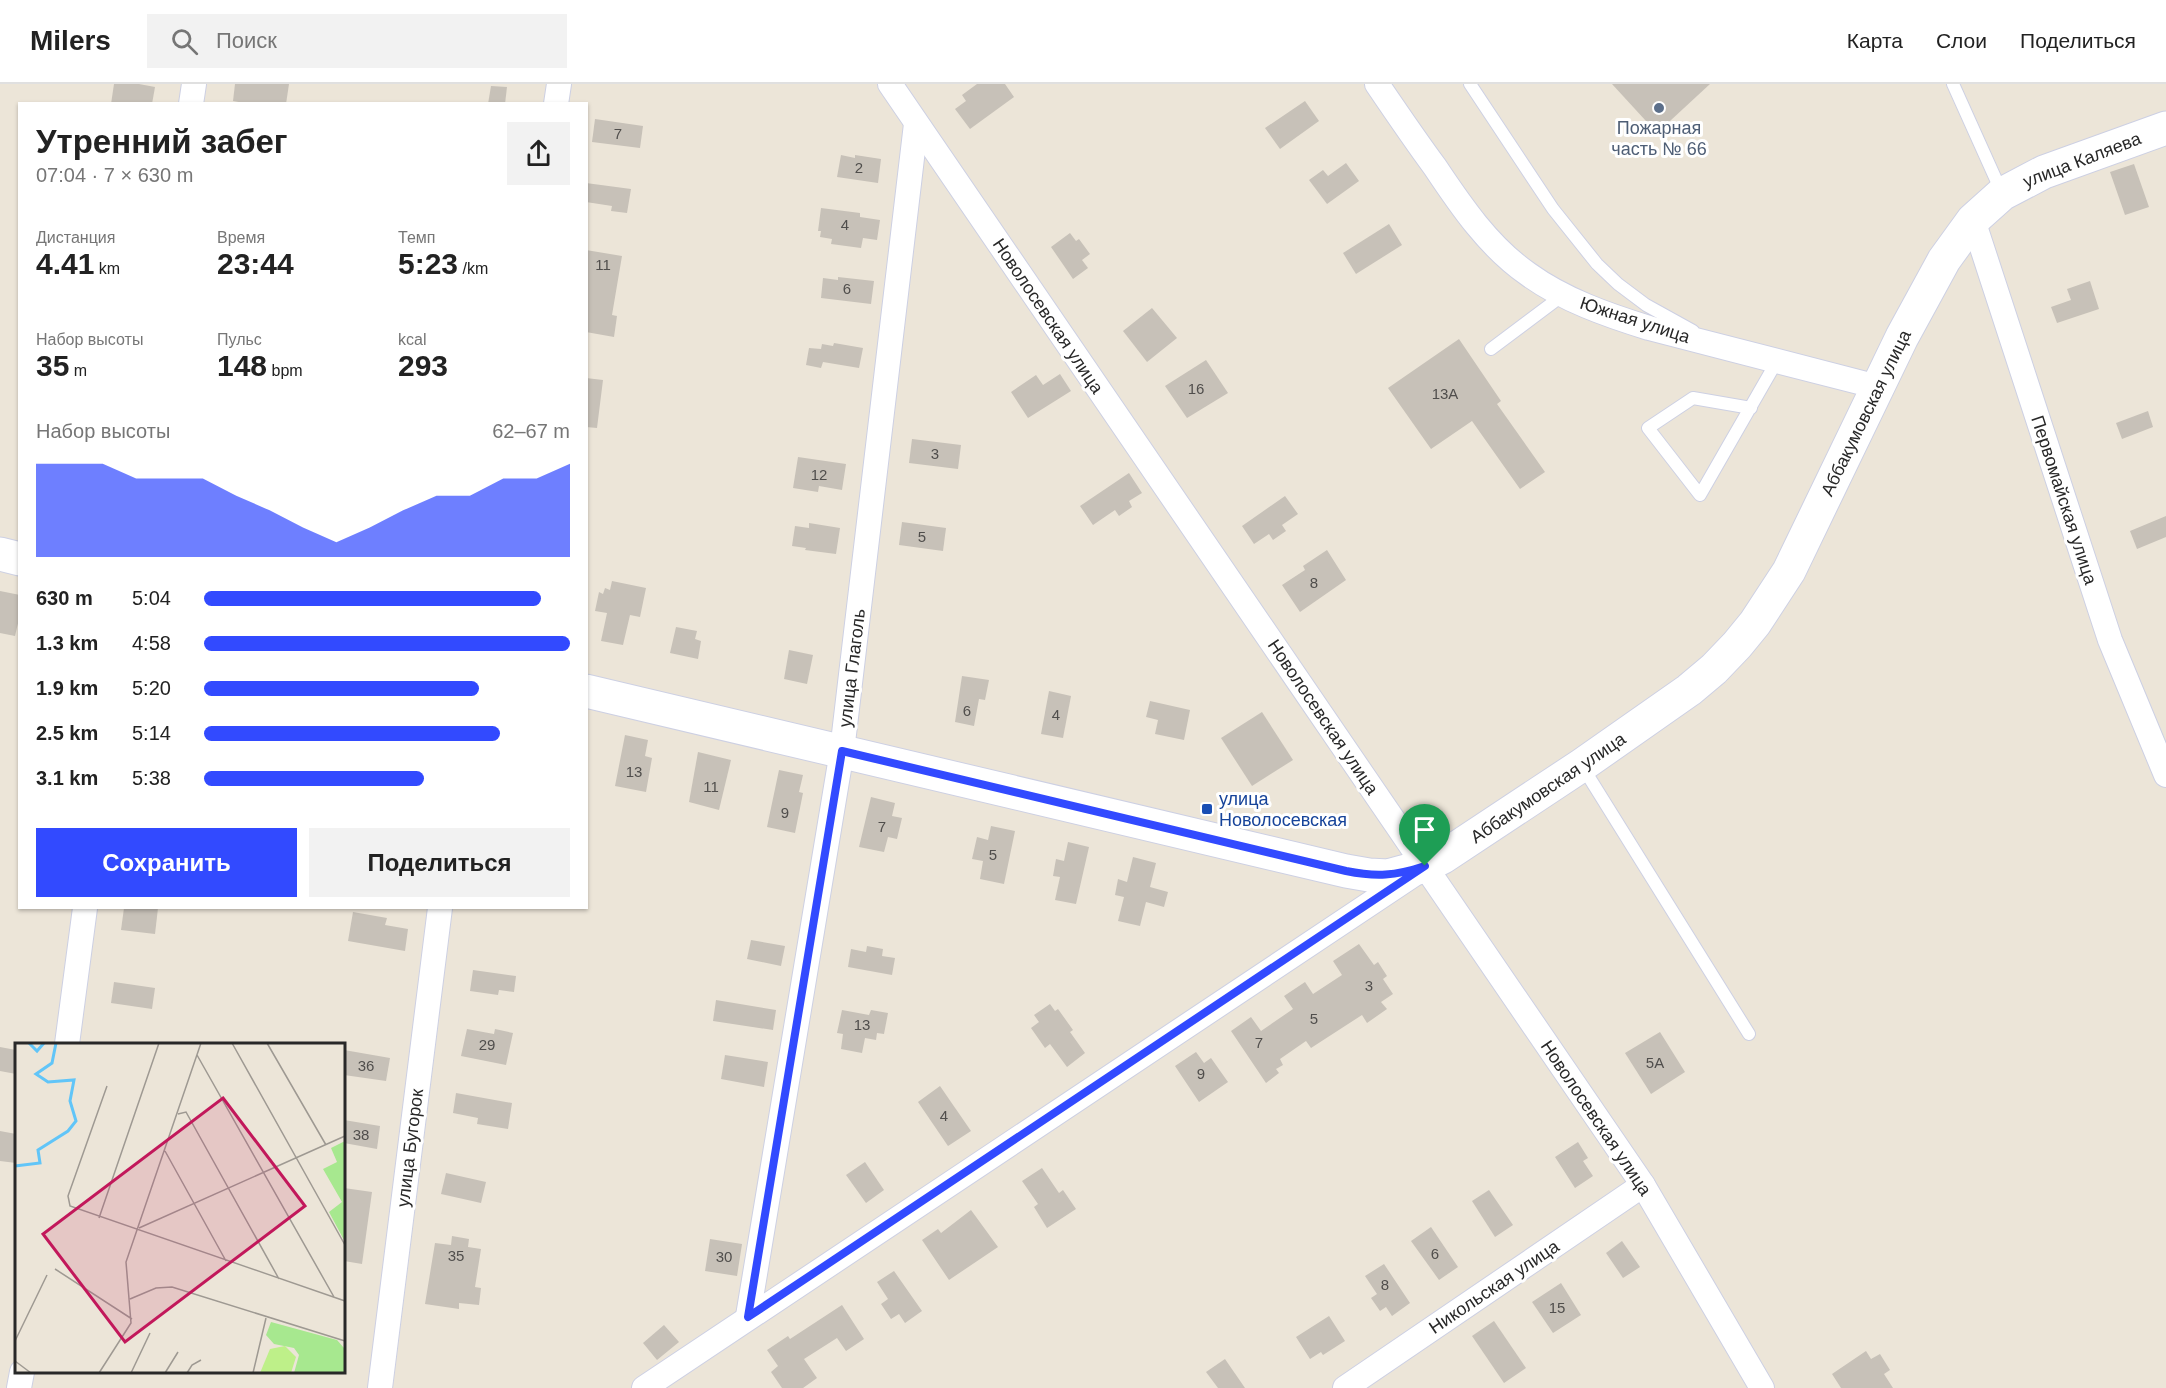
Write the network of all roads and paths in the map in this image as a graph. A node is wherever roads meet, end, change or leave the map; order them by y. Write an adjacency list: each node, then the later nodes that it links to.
1 (194, 84): 7 (street)
2 (559, 84): 8 (street)
3 (890, 84): 9 (street, Новолосевская улица)
4 (1377, 84): 13 (street, Южная улица)
5 (1470, 84): 14 (lane)
6 (1953, 84): 11 (lane)
7 (191, 102)
8 (556, 102)
9 (916, 124): 22 (street, улица Глаголь); 25 (street, Новолосевская улица)
10 (2166, 128): 11 (street, улица Каляева)
11 (2002, 194): 12 (street, улица Каляева)
12 (1973, 220): 17 (street, Аббакумовская улица); 24 (street, Первомайская улица)
13 (1563, 295): 14 (street, Южная улица); 15 (lane)
14 (1724, 348): 16 (street, Южная улица)
15 (1491, 349)
16 (1777, 361): 17 (street, Южная улица); 18 (lane)
17 (1878, 387): 23 (street, Аббакумовская улица)
18 (1751, 408): 18 (lane)
19 (0, 554): 20 (street)
20 (18, 558)
21 (588, 691): 22 (street)
22 (842, 751): 25 (street); 31 (street, улица Глаголь)
23 (1582, 765): 25 (street, Аббакумовская улица); 28 (lane)
24 (2166, 775)
25 (1425, 866): 30 (street, Новолосевская улица); 31 (street, Аббакумовская улица)
26 (85, 909): 29 (street)
27 (440, 909): 34 (street, улица Бугорок)
28 (1749, 1034)
29 (66, 1043)
30 (1643, 1185): 36 (street, Никольская улица); 37 (street, Новолосевская улица)
31 (748, 1317): 35 (street, Аббакумовская улица)
32 (22, 1373): 33 (street)
33 (19, 1388)
34 (380, 1388)
35 (644, 1388)
36 (1345, 1388)
37 (1762, 1388)

